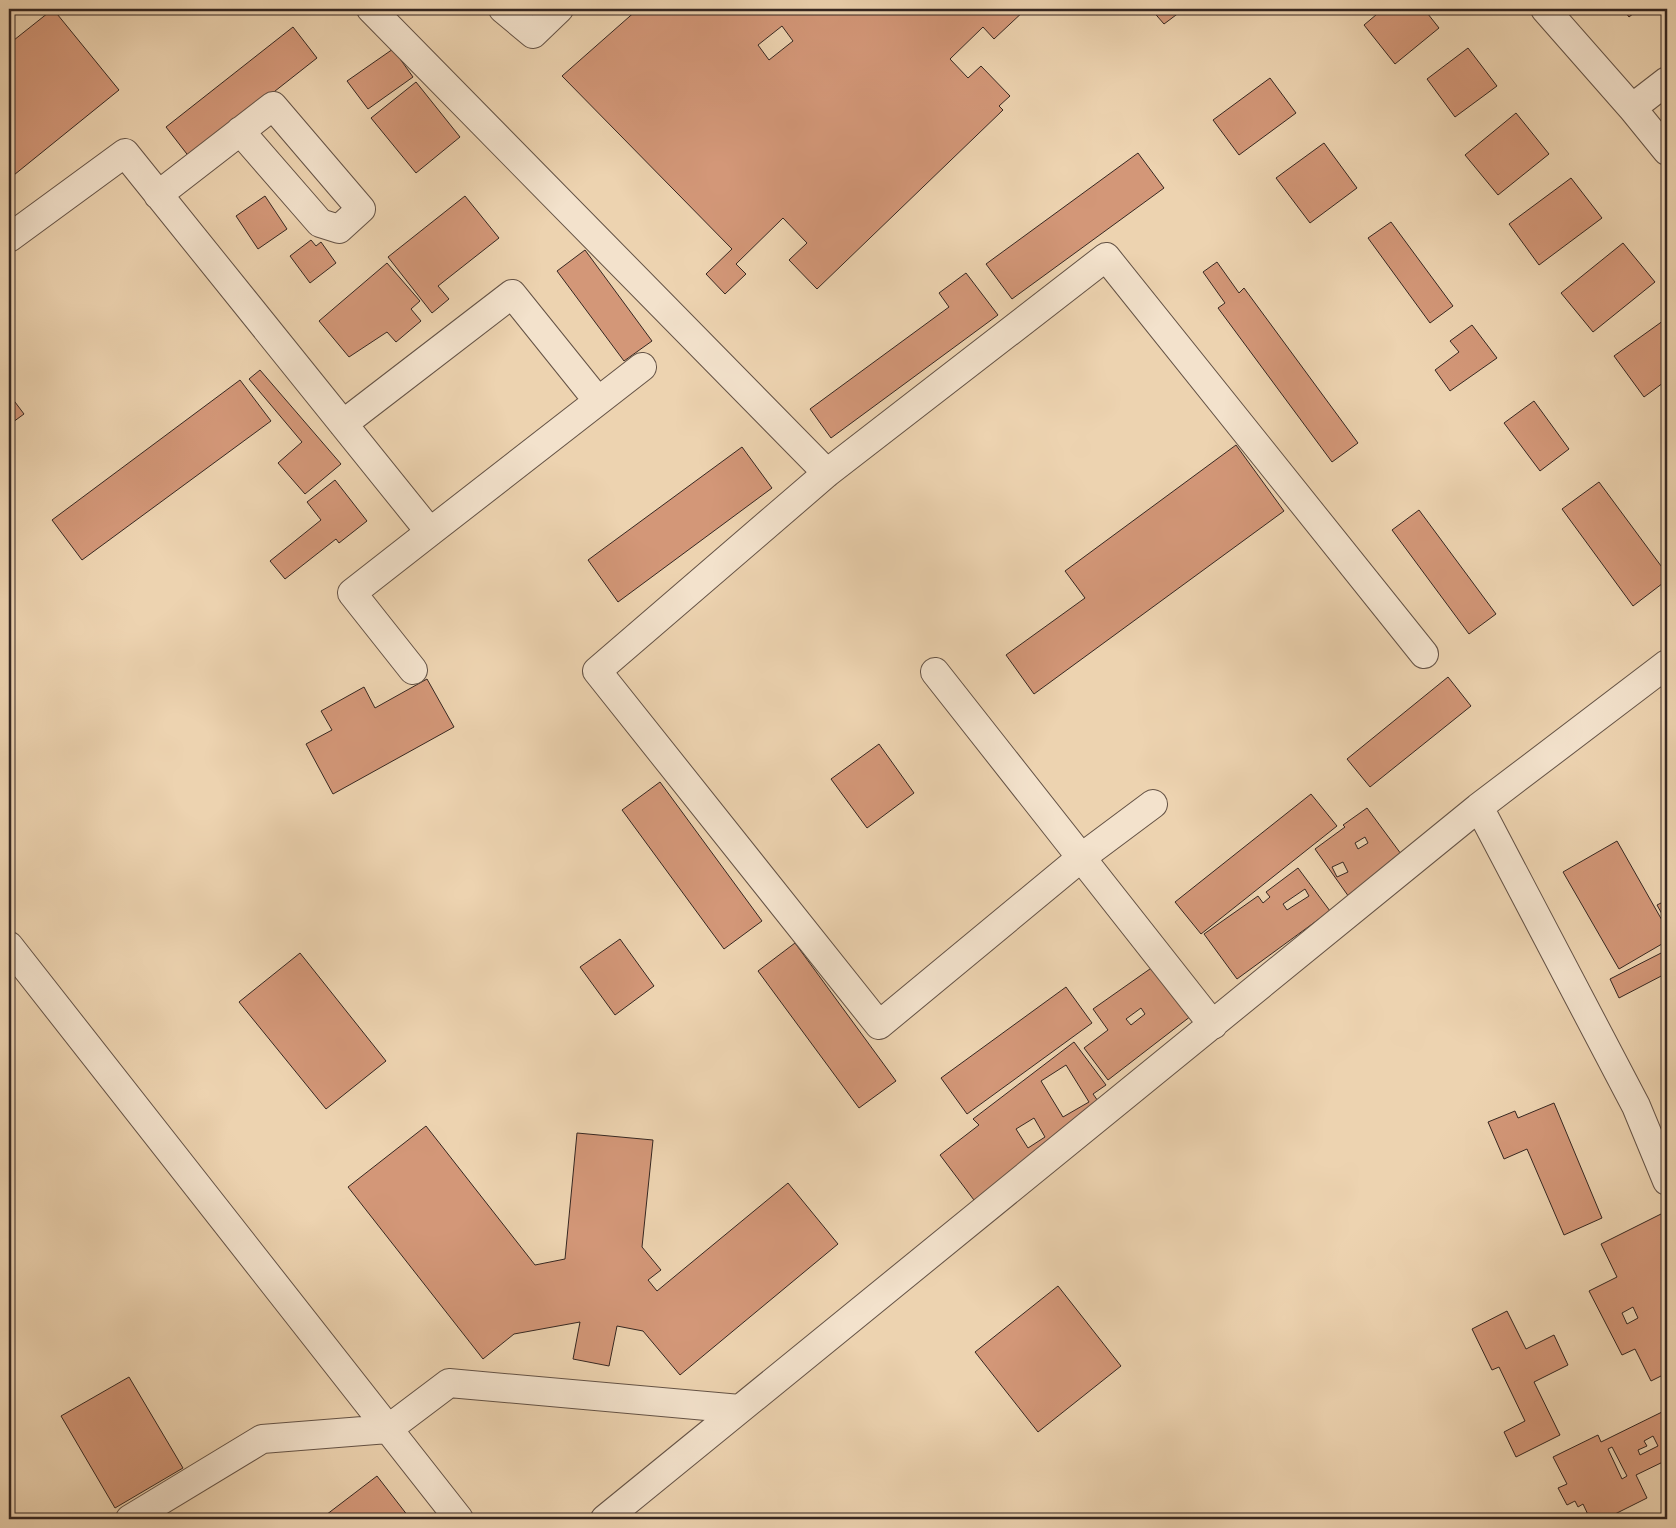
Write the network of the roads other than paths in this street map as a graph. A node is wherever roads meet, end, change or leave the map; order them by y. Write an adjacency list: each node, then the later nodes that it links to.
1 (371, 9): 14 (street)
2 (502, 9): 3 (street)
3 (559, 9)
4 (1545, 9): 6 (street)
5 (1667, 81): 6 (street)
6 (1632, 108): 8 (street)
7 (240, 131): 7 (street); 9 (street)
8 (1667, 152)
9 (158, 195): 10 (street); 13 (street)
10 (9, 238)
11 (642, 367): 12 (street)
12 (598, 401): 13 (street); 15 (street)
13 (343, 424): 15 (street)
14 (826, 473): 16 (street); 22 (street)
15 (430, 532): 18 (street)
16 (1424, 654)
17 (1667, 664): 21 (street)
18 (413, 670)
19 (935, 672): 22 (street)
20 (1153, 804): 22 (street)
21 (1480, 807): 24 (street); 25 (street)
22 (1082, 857): 24 (street)
23 (9, 946): 27 (street)
24 (1213, 1025): 26 (street)
25 (1667, 1178)
26 (740, 1409): 27 (street); 30 (street)
27 (388, 1429): 28 (street); 29 (street)
28 (130, 1519)
29 (459, 1519)
30 (605, 1519)

